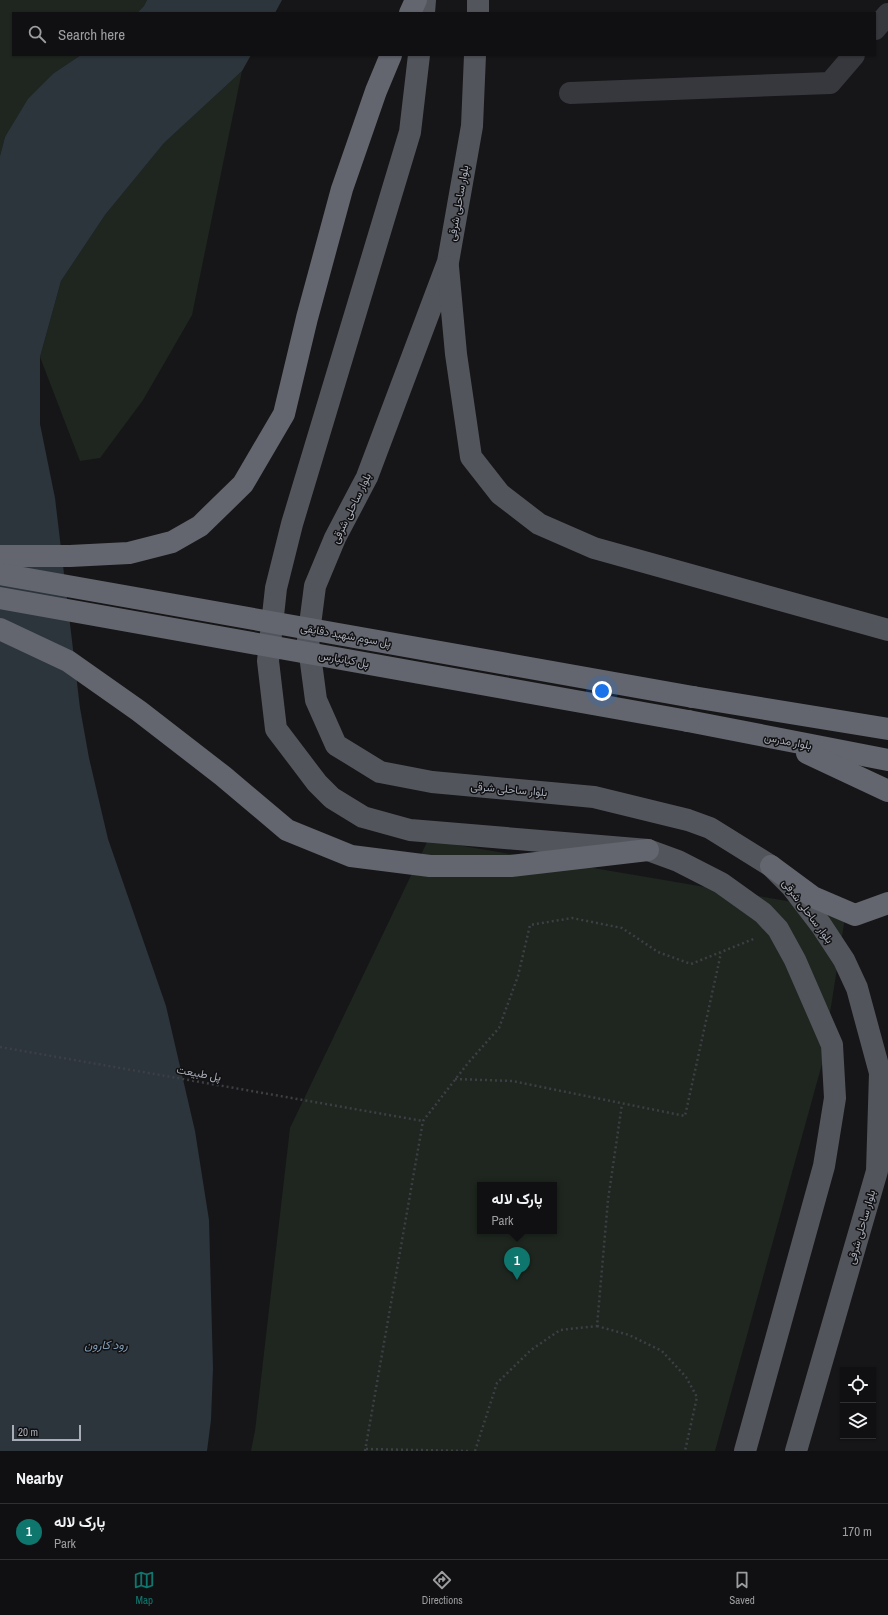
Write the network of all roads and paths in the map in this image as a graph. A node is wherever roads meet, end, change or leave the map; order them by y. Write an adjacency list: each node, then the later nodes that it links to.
1 (416, 0): 4 (highway)
2 (425, 0): 5 (main road)
3 (478, 0): 6 (main road)
4 (410, 12)
5 (424, 12)
6 (478, 12)
7 (888, 14): 8 (lane)
8 (876, 29)
9 (391, 56): 15 (highway)
10 (419, 56): 25 (main road)
11 (475, 56): 14 (main road, بلوار ساحلی شرقی)
12 (853, 56): 13 (lane)
13 (570, 93)
14 (448, 262): 19 (main road); 26 (main road, بلوار ساحلی شرقی)
15 (0, 556)
16 (0, 574): 21 (highway, پل سوم شهید دقایقی, bridge)
17 (0, 598): 20 (highway, پل کیانپارس, bridge)
18 (0, 629): 25 (highway)
19 (888, 630)
20 (688, 721): 22 (highway, بلوار مدرس)
21 (888, 729)
22 (777, 738): 23 (highway, بلوار مدرس); 24 (highway)
23 (888, 760)
24 (888, 792)
25 (648, 850): 28 (main road)
26 (771, 866): 27 (highway); 35 (main road, بلوار ساحلی شرقی)
27 (888, 903)
28 (778, 929): 29 (path); 41 (main road)
29 (721, 953): 31 (path); 32 (path)
30 (0, 1046): 33 (path, پل طبیعت)
31 (455, 1079): 32 (path); 33 (path)
32 (622, 1104): 36 (path)
33 (423, 1121): 37 (path)
34 (888, 1142): 35 (main road)
35 (877, 1171): 42 (main road, بلوار ساحلی شرقی)
36 (597, 1326): 39 (path); 40 (path)
37 (366, 1450): 38 (path)
38 (468, 1451)
39 (475, 1451)
40 (685, 1451)
41 (744, 1451)
42 (796, 1451)

